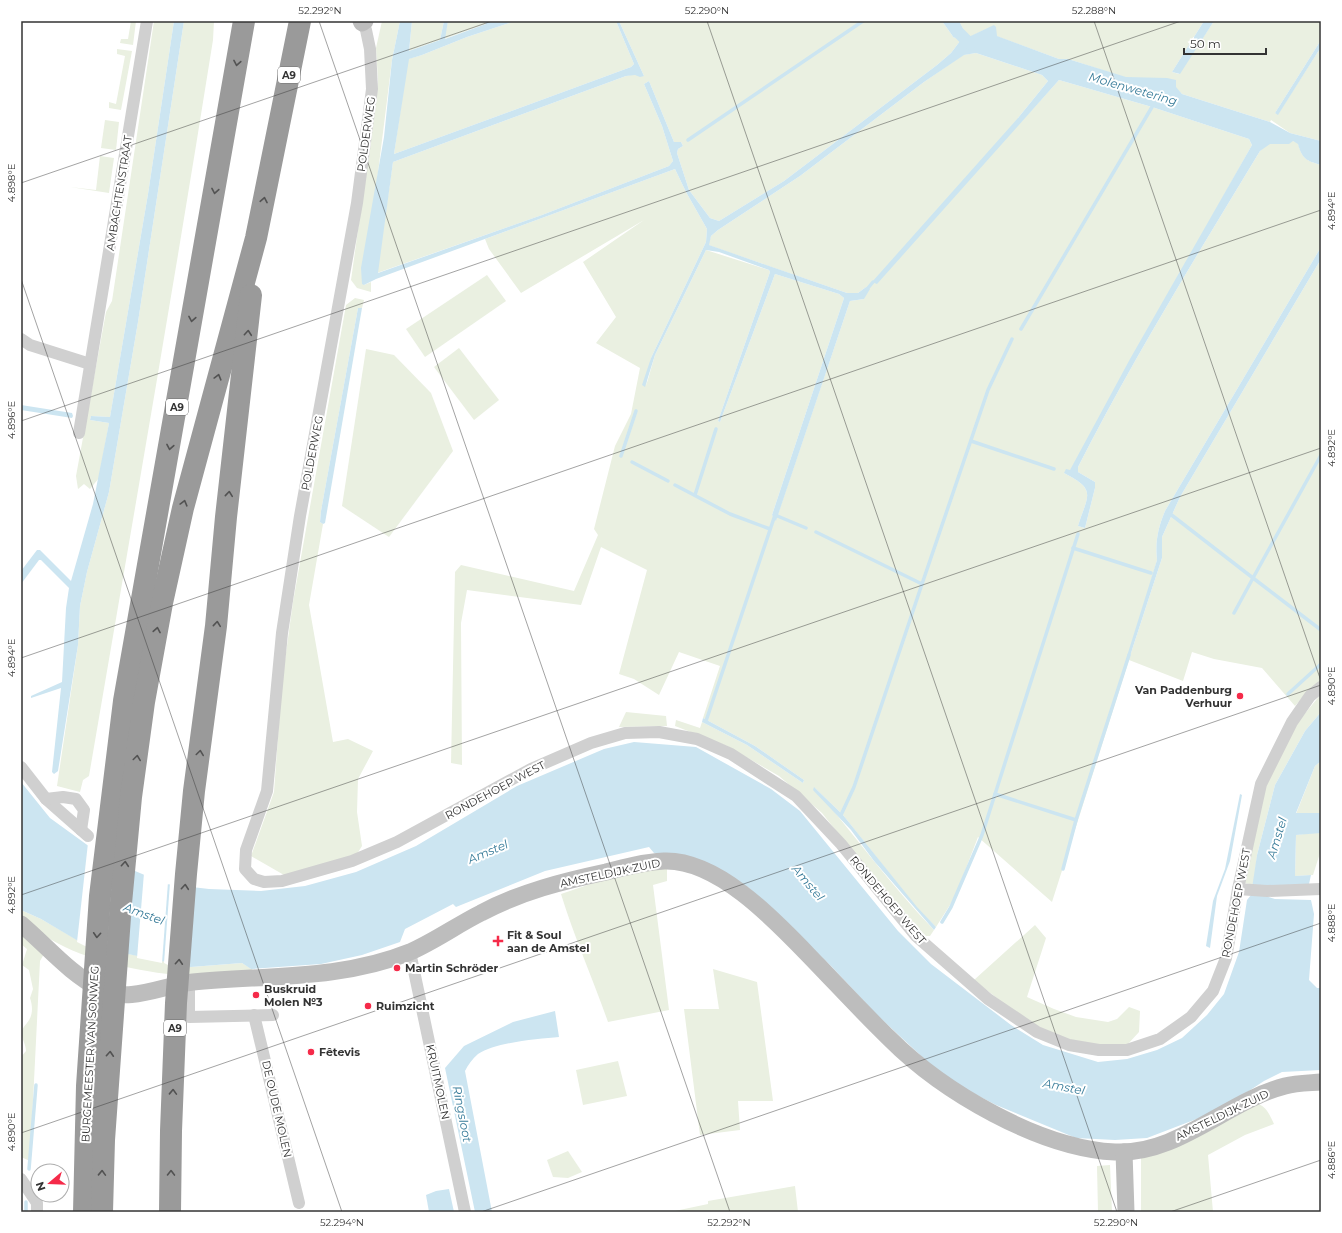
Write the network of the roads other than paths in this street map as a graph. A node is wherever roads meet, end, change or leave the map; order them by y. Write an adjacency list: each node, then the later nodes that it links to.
1 (147, 21): 7 (street, AMBACHTENSTRAAT)
2 (363, 22): 13 (street, POLDERWEG)
3 (244, 23): 11 (highway, A9, one-way to 11)
4 (300, 23): 5 (highway, A9, one-way to 4)
5 (256, 238): 11 (highway, A9, one-way to 5); 28 (highway, A9, one-way to 5)
6 (21, 338): 7 (street)
7 (90, 364): 8 (street, AMBACHTENSTRAAT)
8 (79, 432)
9 (1321, 687): 14 (street, RONDEHOEP WEST)
10 (21, 767): 12 (street)
11 (122, 794): 26 (highway, BURGEMEESTER VAN SONWEG / A9, one-way to 26); 27 (highway, BURGEMEESTER VAN SONWEG / A9, one-way to 11)
12 (46, 799): 12 (street)
13 (254, 879): 14 (street, RONDEHOEP WEST)
14 (1238, 889): 15 (street)
15 (1321, 889)
16 (21, 924): 18 (street, AMSTELDIJK ZUID)
17 (410, 952): 18 (street, AMSTELDIJK ZUID); 22 (street, AMSTELDIJK ZUID); 29 (street, KRUITMOLEN)
18 (189, 982): 20 (street)
19 (273, 1015): 20 (street)
20 (254, 1016): 24 (street, DE OUDE MOLEN)
21 (1321, 1082): 22 (street, AMSTELDIJK ZUID)
22 (1124, 1152): 30 (street)
23 (21, 1179): 25 (street)
24 (299, 1203)
25 (37, 1208)
26 (84, 1212)
27 (102, 1212)
28 (170, 1212)
29 (465, 1212)
30 (1126, 1212)

